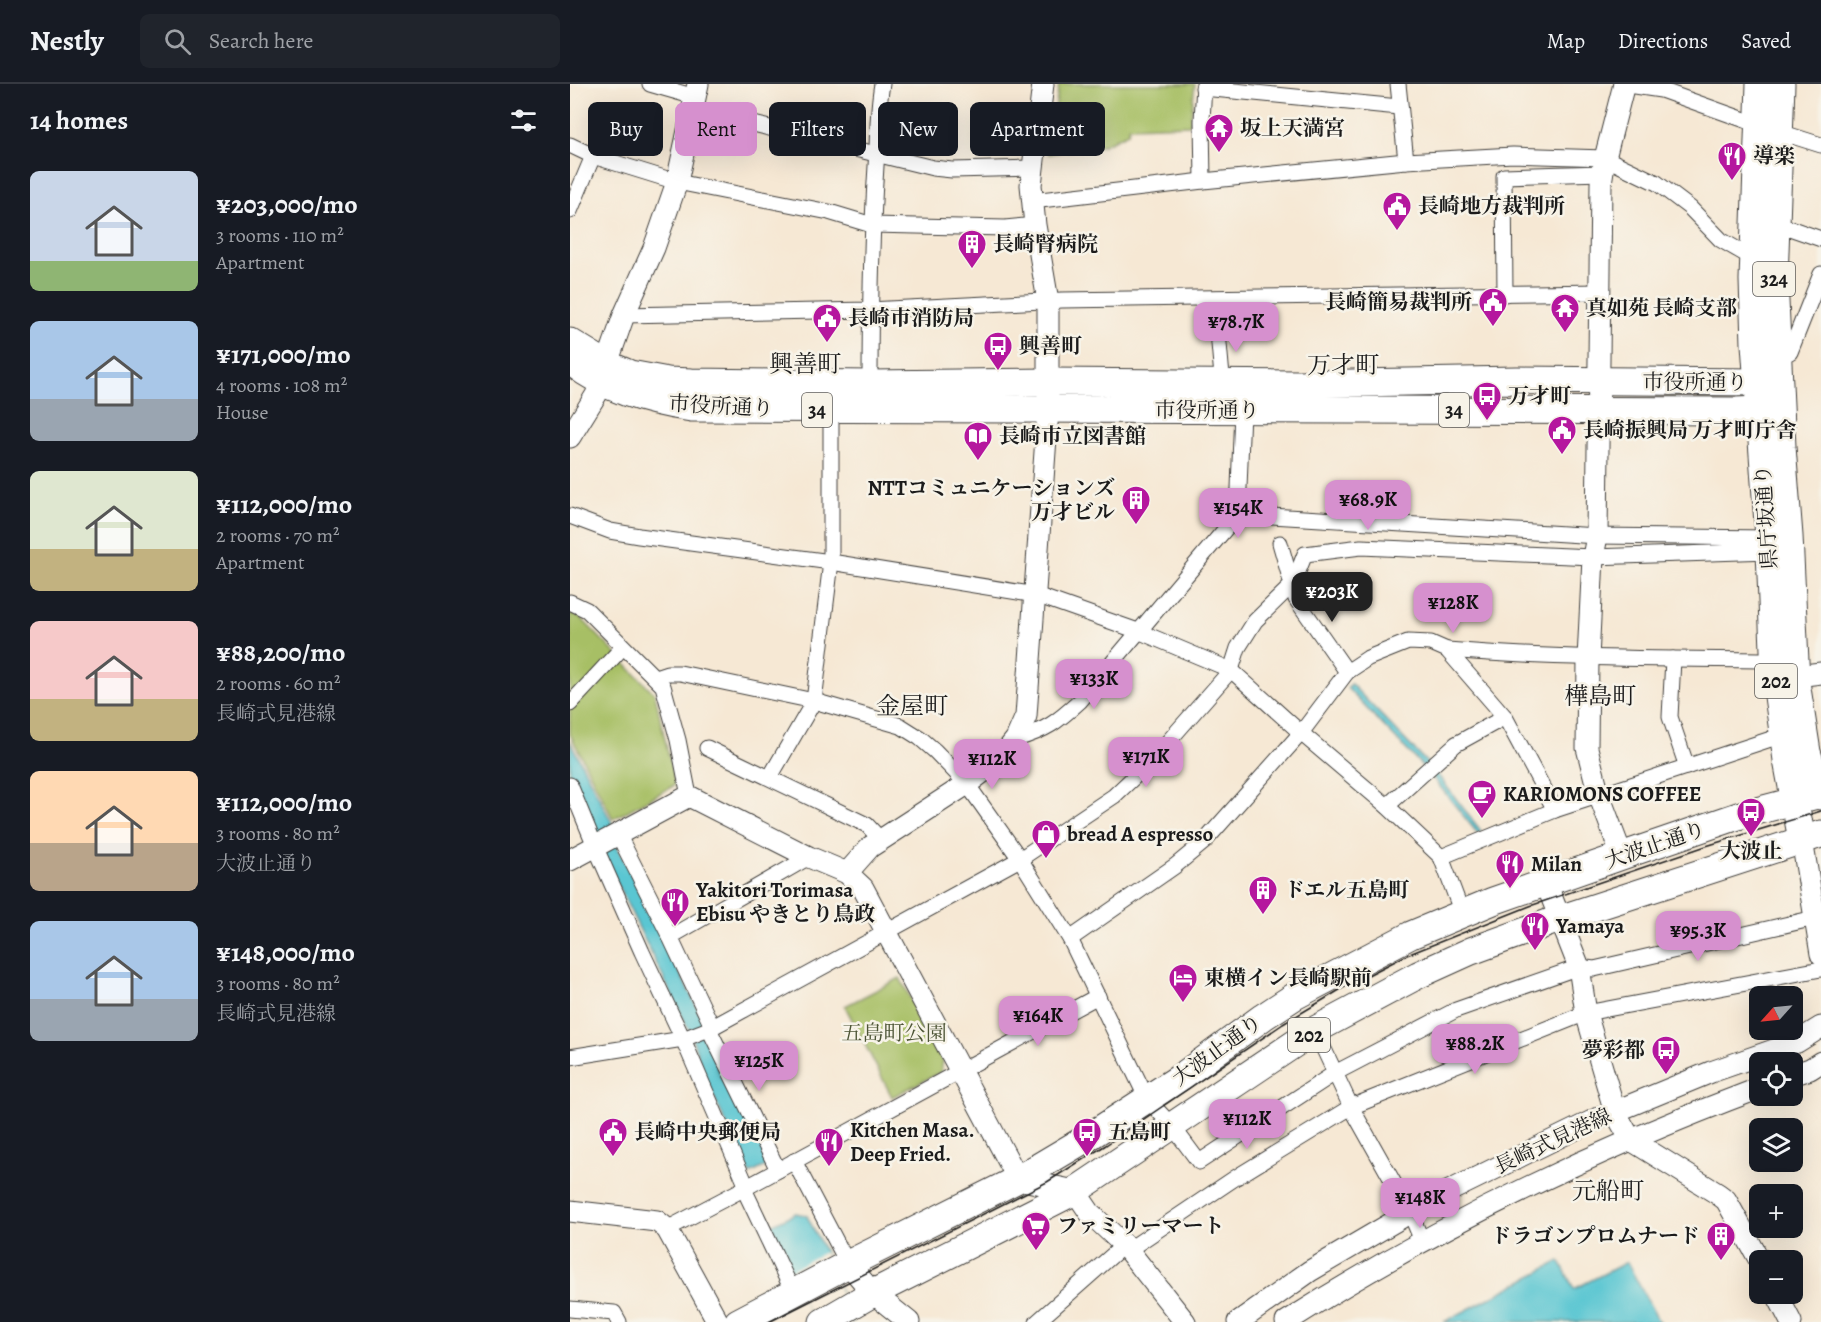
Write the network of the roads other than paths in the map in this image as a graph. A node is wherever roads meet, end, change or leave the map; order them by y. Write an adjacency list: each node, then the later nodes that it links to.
1 (650, 84): 9 (street)
2 (882, 84): 16 (street)
3 (1043, 84): 19 (street)
4 (1398, 84): 10 (street)
5 (1623, 84): 11 (street); 18 (street)
6 (1760, 84): 11 (highway, 県庁坂通り / 324)
7 (1781, 84): 11 (highway, 県庁坂通り / 324)
8 (1203, 86): 10 (street); 20 (street)
9 (695, 97): 16 (street); 21 (street)
10 (1399, 107): 17 (street)
11 (1770, 128): 13 (street); 24 (highway, 県庁坂通り / 324); 28 (highway, 県庁坂通り / 324)
12 (570, 145): 14 (street)
13 (1821, 145)
14 (588, 154)
15 (593, 156): 21 (street); 23 (street)
16 (877, 156): 19 (street); 25 (street)
17 (1406, 161): 18 (street); 20 (street)
18 (1604, 165): 28 (street); 30 (street); 31 (street)
19 (1033, 168): 22 (street)
20 (1203, 181): 22 (street)
21 (677, 182): 25 (street); 35 (street)
22 (1032, 201): 26 (street)
23 (570, 211)
24 (1778, 224): 27 (street); 37 (highway, 県庁坂通り / 324)
25 (872, 225): 26 (street); 34 (street)
26 (1035, 225): 33 (street)
27 (1821, 239)
28 (1754, 259): 43 (highway, 県庁坂通り / 324)
29 (1821, 274): 37 (street)
30 (1600, 292): 31 (street); 40 (street)
31 (1505, 294): 32 (street)
32 (1215, 299): 33 (street); 44 (street)
33 (1048, 301): 34 (street); 41 (street)
34 (869, 310): 35 (street); 42 (street)
35 (624, 315): 39 (street)
36 (570, 342): 39 (highway, 市役所通り / 34)
37 (1778, 357): 43 (highway, 県庁坂通り / 324)
38 (570, 361): 39 (highway, 市役所通り / 34)
39 (603, 373): 42 (highway, 市役所通り / 34); 45 (highway, 市役所通り / 34); 48 (street)
40 (1598, 381): 43 (highway, 市役所通り / 34); 44 (highway, 市役所通り / 34); 47 (street)
41 (1048, 382): 42 (highway, 市役所通り / 34); 44 (highway, 市役所通り / 34); 46 (street)
42 (870, 397): 45 (highway, 市役所通り / 34); 46 (highway, 市役所通り / 34)
43 (1765, 397): 47 (highway, 市役所通り / 34); 53 (highway, 県庁坂通り / 202); 67 (highway, 県庁坂通り / 202)
44 (1229, 401): 46 (highway, 市役所通り / 34); 47 (highway, 市役所通り / 34); 49 (street)
45 (831, 410): 55 (street)
46 (1048, 410): 57 (street)
47 (1599, 410): 51 (street)
48 (570, 437)
49 (1238, 514): 51 (street); 59 (street)
50 (570, 516): 55 (street)
51 (1597, 536): 53 (street); 54 (street)
52 (1280, 543): 56 (street)
53 (1769, 545): 54 (street); 64 (highway, 県庁坂通り / 202)
54 (1593, 557): 56 (street); 62 (street)
55 (831, 562): 57 (street); 69 (street)
56 (1293, 584): 65 (street); 66 (street)
57 (1036, 595): 59 (street); 74 (street)
58 (570, 602): 60 (street)
59 (1138, 631): 65 (street); 74 (street)
60 (623, 647): 68 (street); 70 (street)
61 (1446, 650): 62 (street); 66 (street); 71 (street)
62 (1588, 659): 63 (street); 80 (street)
63 (1674, 659): 64 (street); 76 (street)
64 (1774, 660): 73 (highway, 県庁坂通り / 202)
65 (1232, 670): 72 (street); 92 (street)
66 (1347, 672): 72 (street)
67 (1809, 674): 82 (highway, 県庁坂通り / 202)
68 (655, 676): 69 (street); 81 (street)
69 (814, 701): 77 (street); 78 (street)
70 (570, 704)
71 (1505, 717): 83 (street); 84 (street)
72 (1301, 733): 83 (street); 101 (street)
73 (1784, 735): 76 (street); 82 (highway, 県庁坂通り / 202)
74 (1016, 739): 78 (street)
75 (706, 748): 77 (street)
76 (1687, 767): 80 (street)
77 (770, 777): 87 (street)
78 (967, 784): 87 (street); 92 (street)
79 (570, 786): 88 (street)
80 (1599, 795): 84 (street); 89 (street)
81 (689, 796): 85 (street); 90 (street)
82 (1814, 796): 86 (highway, 県庁坂通り / 202); 89 (highway, 大波止通り / 202)
83 (1387, 806): 91 (street)
84 (1555, 810): 91 (street)
85 (618, 834): 88 (street); 100 (street)
86 (1812, 837): 97 (street); 98 (highway, 大波止通り / 202)
87 (881, 840): 94 (street)
88 (596, 846): 93 (street); 110 (street)
89 (1622, 856): 95 (highway, 大波止通り / 202)
90 (808, 857): 94 (street); 100 (street)
91 (1441, 857): 96 (street)
92 (1020, 859): 99 (street); 101 (street)
93 (570, 860)
94 (847, 873): 99 (street)
95 (1546, 883): 96 (highway, 大波止通り / 202); 98 (street)
96 (1462, 913): 117 (highway, 大波止通り / 202)
97 (1815, 918): 102 (street); 103 (street)
98 (1559, 919): 103 (street); 109 (highway, 大波止通り / 202)
99 (887, 932): 108 (street); 113 (street)
100 (670, 937): 108 (street)
101 (1070, 939): 105 (street)
102 (1821, 954)
103 (1579, 967): 106 (street); 115 (street)
104 (1821, 969): 106 (street)
105 (1098, 996): 113 (street); 117 (street)
106 (1586, 1013): 118 (street); 119 (street)
107 (1821, 1027): 119 (street, 長崎式見港線)
108 (710, 1029): 110 (street); 123 (street)
109 (1315, 1030): 115 (street); 120 (highway, 大波止通り / 202)
110 (683, 1039): 111 (street); 125 (street)
111 (570, 1057)
112 (1821, 1062): 114 (street)
113 (962, 1070): 122 (street); 124 (street)
114 (1803, 1071)
115 (1335, 1073): 118 (street); 120 (street)
116 (1749, 1092): 121 (street, 長崎式見港線)
117 (1147, 1099): 120 (street); 124 (highway, 大波止通り / 202)
118 (1351, 1107): 128 (street); 131 (street)
119 (1616, 1112): 121 (street); 128 (street, 長崎式見港線)
120 (1173, 1127): 126 (highway, 大波止通り / 202)
121 (1632, 1140): 130 (street, 長崎式見港線); 132 (street)
122 (794, 1161): 123 (street); 133 (street)
123 (778, 1170): 125 (street)
124 (1018, 1179): 126 (street); 133 (highway, 大波止通り / 202)
125 (745, 1188): 129 (street); 134 (street)
126 (1076, 1191): 131 (street); 135 (highway, 大波止通り / 202)
127 (570, 1211): 129 (street)
128 (1410, 1212): 130 (street); 145 (street, 長崎式見港線)
129 (667, 1229): 139 (street)
130 (1422, 1241): 146 (street, 長崎式見港線)
131 (1126, 1247): 143 (street); 144 (street)
132 (1754, 1250)
133 (843, 1267): 134 (highway, 大波止通り / 202); 135 (street)
134 (795, 1291): 140 (highway, 大波止通り / 202)
135 (863, 1300): 141 (highway, 大波止通り / 202); 142 (street)
136 (1782, 1304): 147 (street)
137 (570, 1309): 138 (street)
138 (619, 1322)
139 (717, 1322)
140 (738, 1322)
141 (823, 1322)
142 (909, 1322)
143 (1037, 1322)
144 (1185, 1322)
145 (1238, 1322)
146 (1286, 1322)
147 (1791, 1322)

